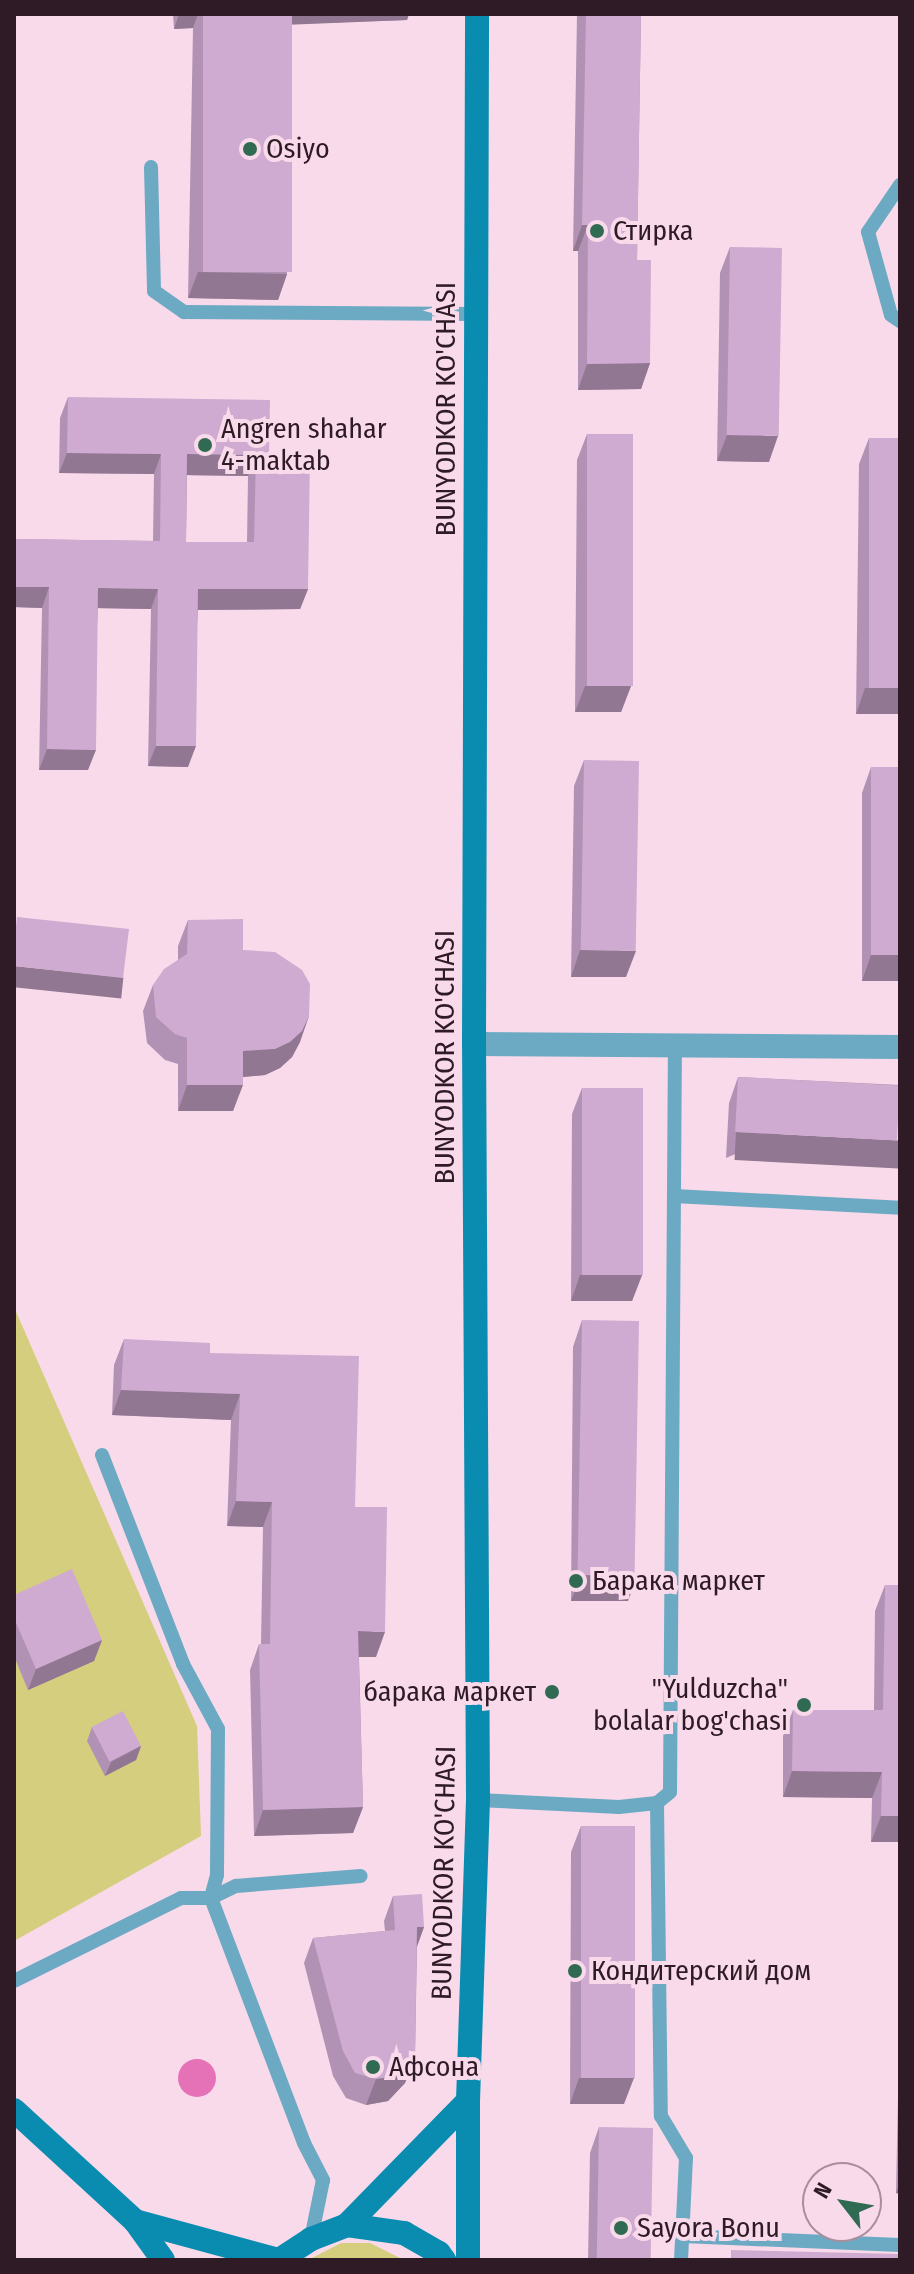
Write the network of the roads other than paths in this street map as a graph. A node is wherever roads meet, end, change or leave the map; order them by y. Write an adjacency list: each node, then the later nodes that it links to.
1 (477, 14): 4 (main road, BUNYODKOR KO'CHASI)
2 (151, 167): 4 (lane)
3 (900, 185): 5 (lane)
4 (476, 314): 6 (main road, BUNYODKOR KO'CHASI)
5 (900, 321)
6 (474, 1044): 7 (street); 12 (main road, BUNYODKOR KO'CHASI)
7 (675, 1046): 8 (street); 9 (lane)
8 (900, 1047)
9 (674, 1196): 10 (lane); 13 (lane)
10 (900, 1208)
11 (102, 1455): 15 (lane)
12 (478, 1800): 13 (lane); 17 (main road, BUNYODKOR KO'CHASI)
13 (657, 1803): 21 (lane)
14 (361, 1876): 15 (lane)
15 (211, 1898): 16 (lane); 22 (lane)
16 (14, 1981)
17 (468, 2101): 20 (main road); 27 (main road, BUNYODKOR KO'CHASI)
18 (14, 2110): 19 (main road)
19 (135, 2221): 24 (main road); 25 (main road)
20 (347, 2225): 22 (main road); 26 (main road)
21 (683, 2236): 23 (lane); 28 (lane)
22 (311, 2239): 25 (main road)
23 (900, 2245)
24 (163, 2260)
25 (279, 2260)
26 (444, 2260)
27 (468, 2260)
28 (681, 2260)

